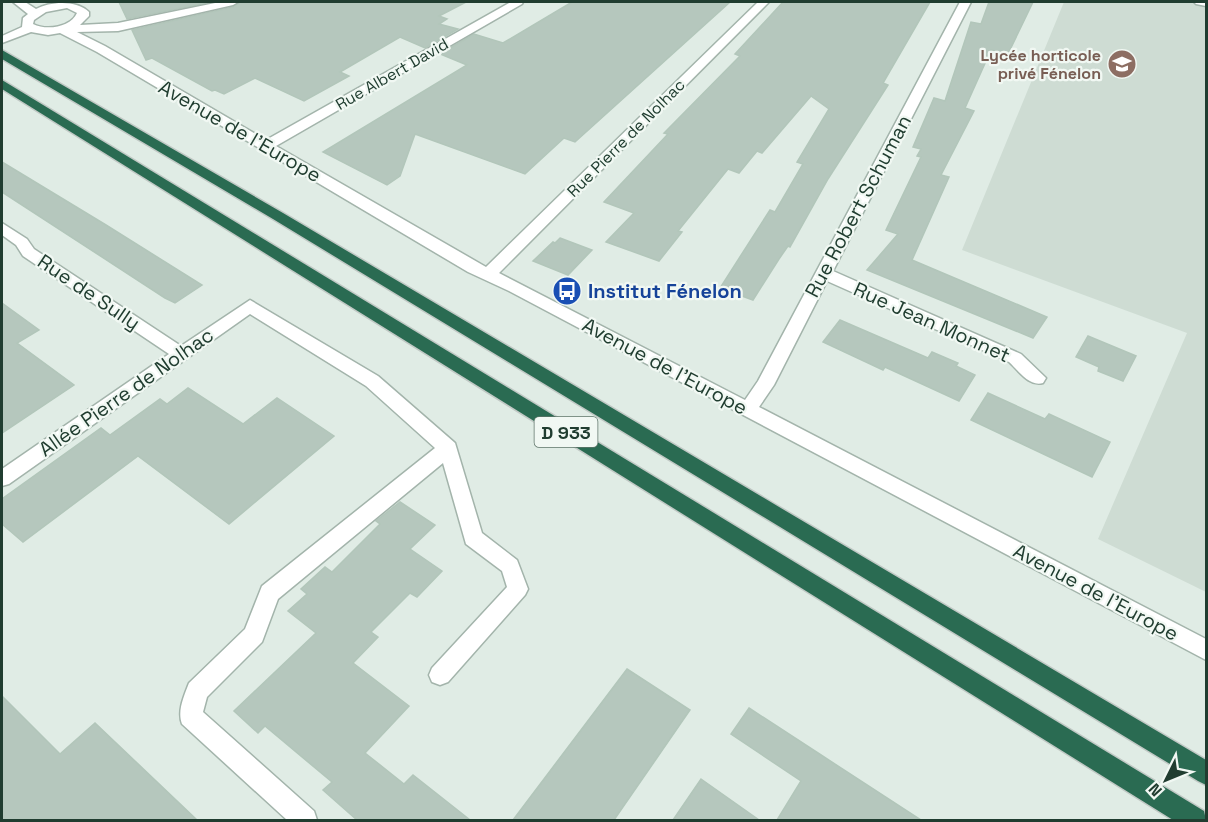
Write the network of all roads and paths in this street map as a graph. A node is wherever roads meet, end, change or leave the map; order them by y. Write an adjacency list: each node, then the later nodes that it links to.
1 (18, 2): 9 (street)
2 (233, 2): 11 (street)
3 (518, 2): 18 (street, Rue Albert David)
4 (764, 2): 21 (street, Rue Pierre de Nolhac)
5 (966, 2): 20 (street, Rue Robert Schuman)
6 (1200, 2): 7 (street)
7 (1206, 3)
8 (52, 4): 9 (street); 10 (street, Avenue de l'Europe)
9 (34, 13): 12 (street)
10 (81, 25): 11 (street); 13 (street); 15 (street, Avenue de l'Europe)
11 (118, 27): 15 (street)
12 (30, 28): 13 (street); 14 (street)
13 (61, 29): 15 (street, Avenue de l'Europe)
14 (2, 40)
15 (97, 47): 18 (street, Avenue de l'Europe)
16 (6, 57): 29 (highway, D 933)
17 (2, 84): 32 (highway, D 933)
18 (266, 146): 21 (street, Avenue de l'Europe)
19 (2, 228): 22 (street, Rue de Sully)
20 (823, 273): 23 (street, Rue Jean Monnet); 24 (street, Rue Robert Schuman)
21 (489, 274): 24 (street, Avenue de l'Europe)
22 (180, 353): 25 (street, Allée Pierre de Nolhac); 26 (street, Allée Pierre de Nolhac)
23 (1036, 378)
24 (748, 409): 27 (street, Avenue de l'Europe)
25 (448, 448): 28 (street); 33 (street)
26 (2, 479)
27 (1206, 650)
28 (440, 675)
29 (1146, 737): 30 (highway); 31 (highway, D 933)
30 (1206, 762)
31 (1206, 773)
32 (1130, 781): 34 (highway); 35 (highway, D 933)
33 (305, 820)
34 (1176, 820)
35 (1195, 820)

